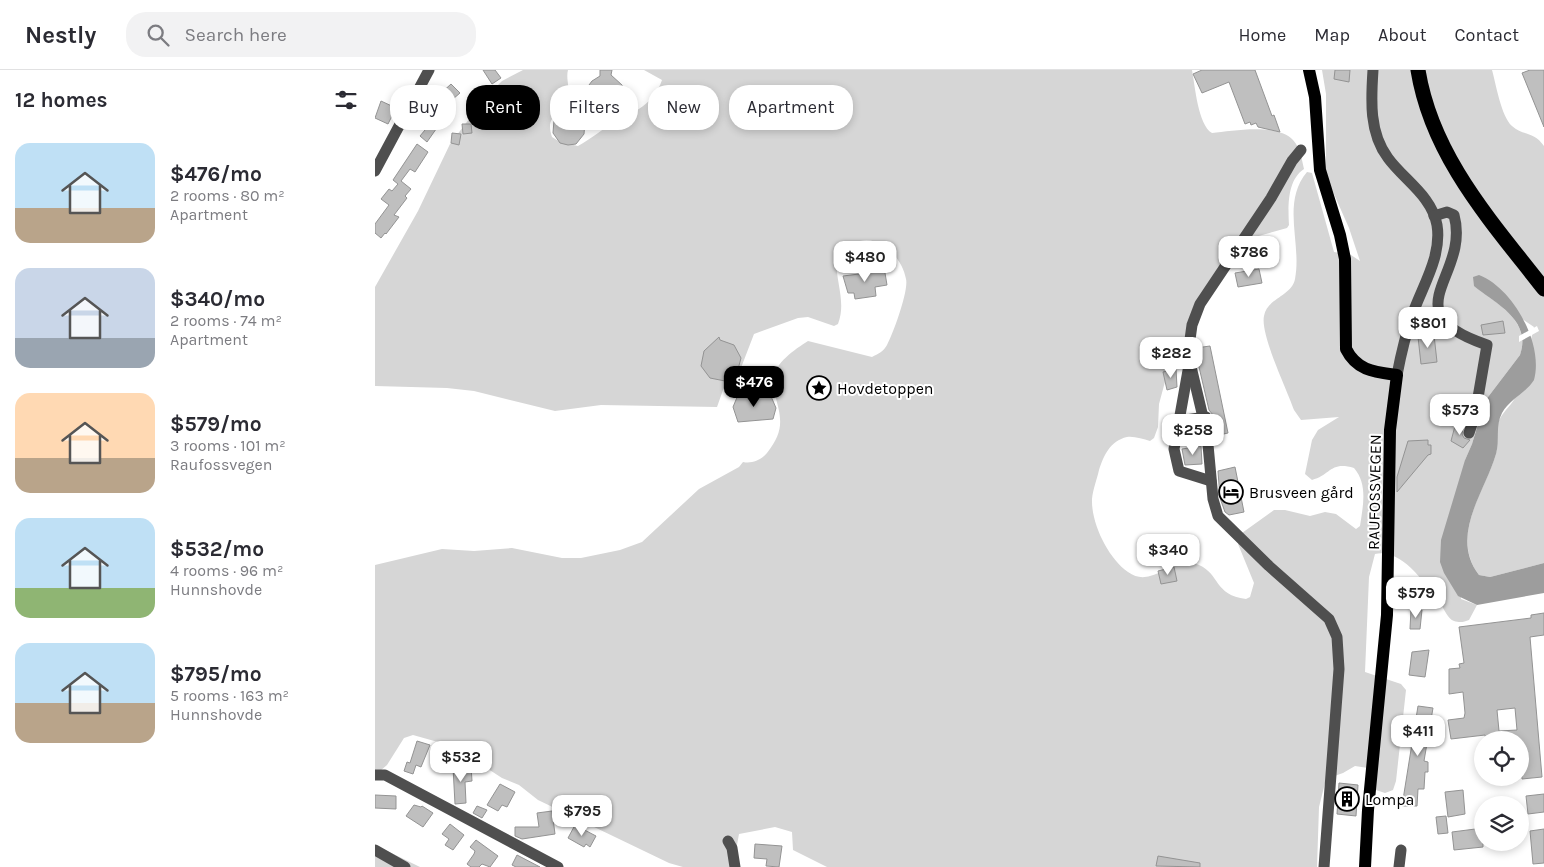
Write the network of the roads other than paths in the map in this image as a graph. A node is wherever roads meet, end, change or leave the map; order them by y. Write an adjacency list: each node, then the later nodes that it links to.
1 (429, 70): 6 (street)
2 (1309, 70): 10 (main road)
3 (1373, 70): 7 (street)
4 (1418, 70): 8 (highway)
5 (1301, 150): 9 (street)
6 (375, 171)
7 (1434, 216): 10 (street, RAUFOSSVEGEN); 13 (street)
8 (1544, 289)
9 (1189, 365): 12 (street); 14 (street)
10 (1397, 376): 23 (main road, RAUFOSSVEGEN)
11 (1200, 418): 12 (street)
12 (1179, 421): 14 (street)
13 (1469, 433)
14 (1211, 481): 22 (street)
15 (375, 775): 20 (street)
16 (728, 841): 21 (street)
17 (375, 850): 19 (street)
18 (1401, 850): 24 (street)
19 (405, 867)
20 (557, 867)
21 (735, 867)
22 (1324, 867)
23 (1365, 867)
24 (1399, 867)

